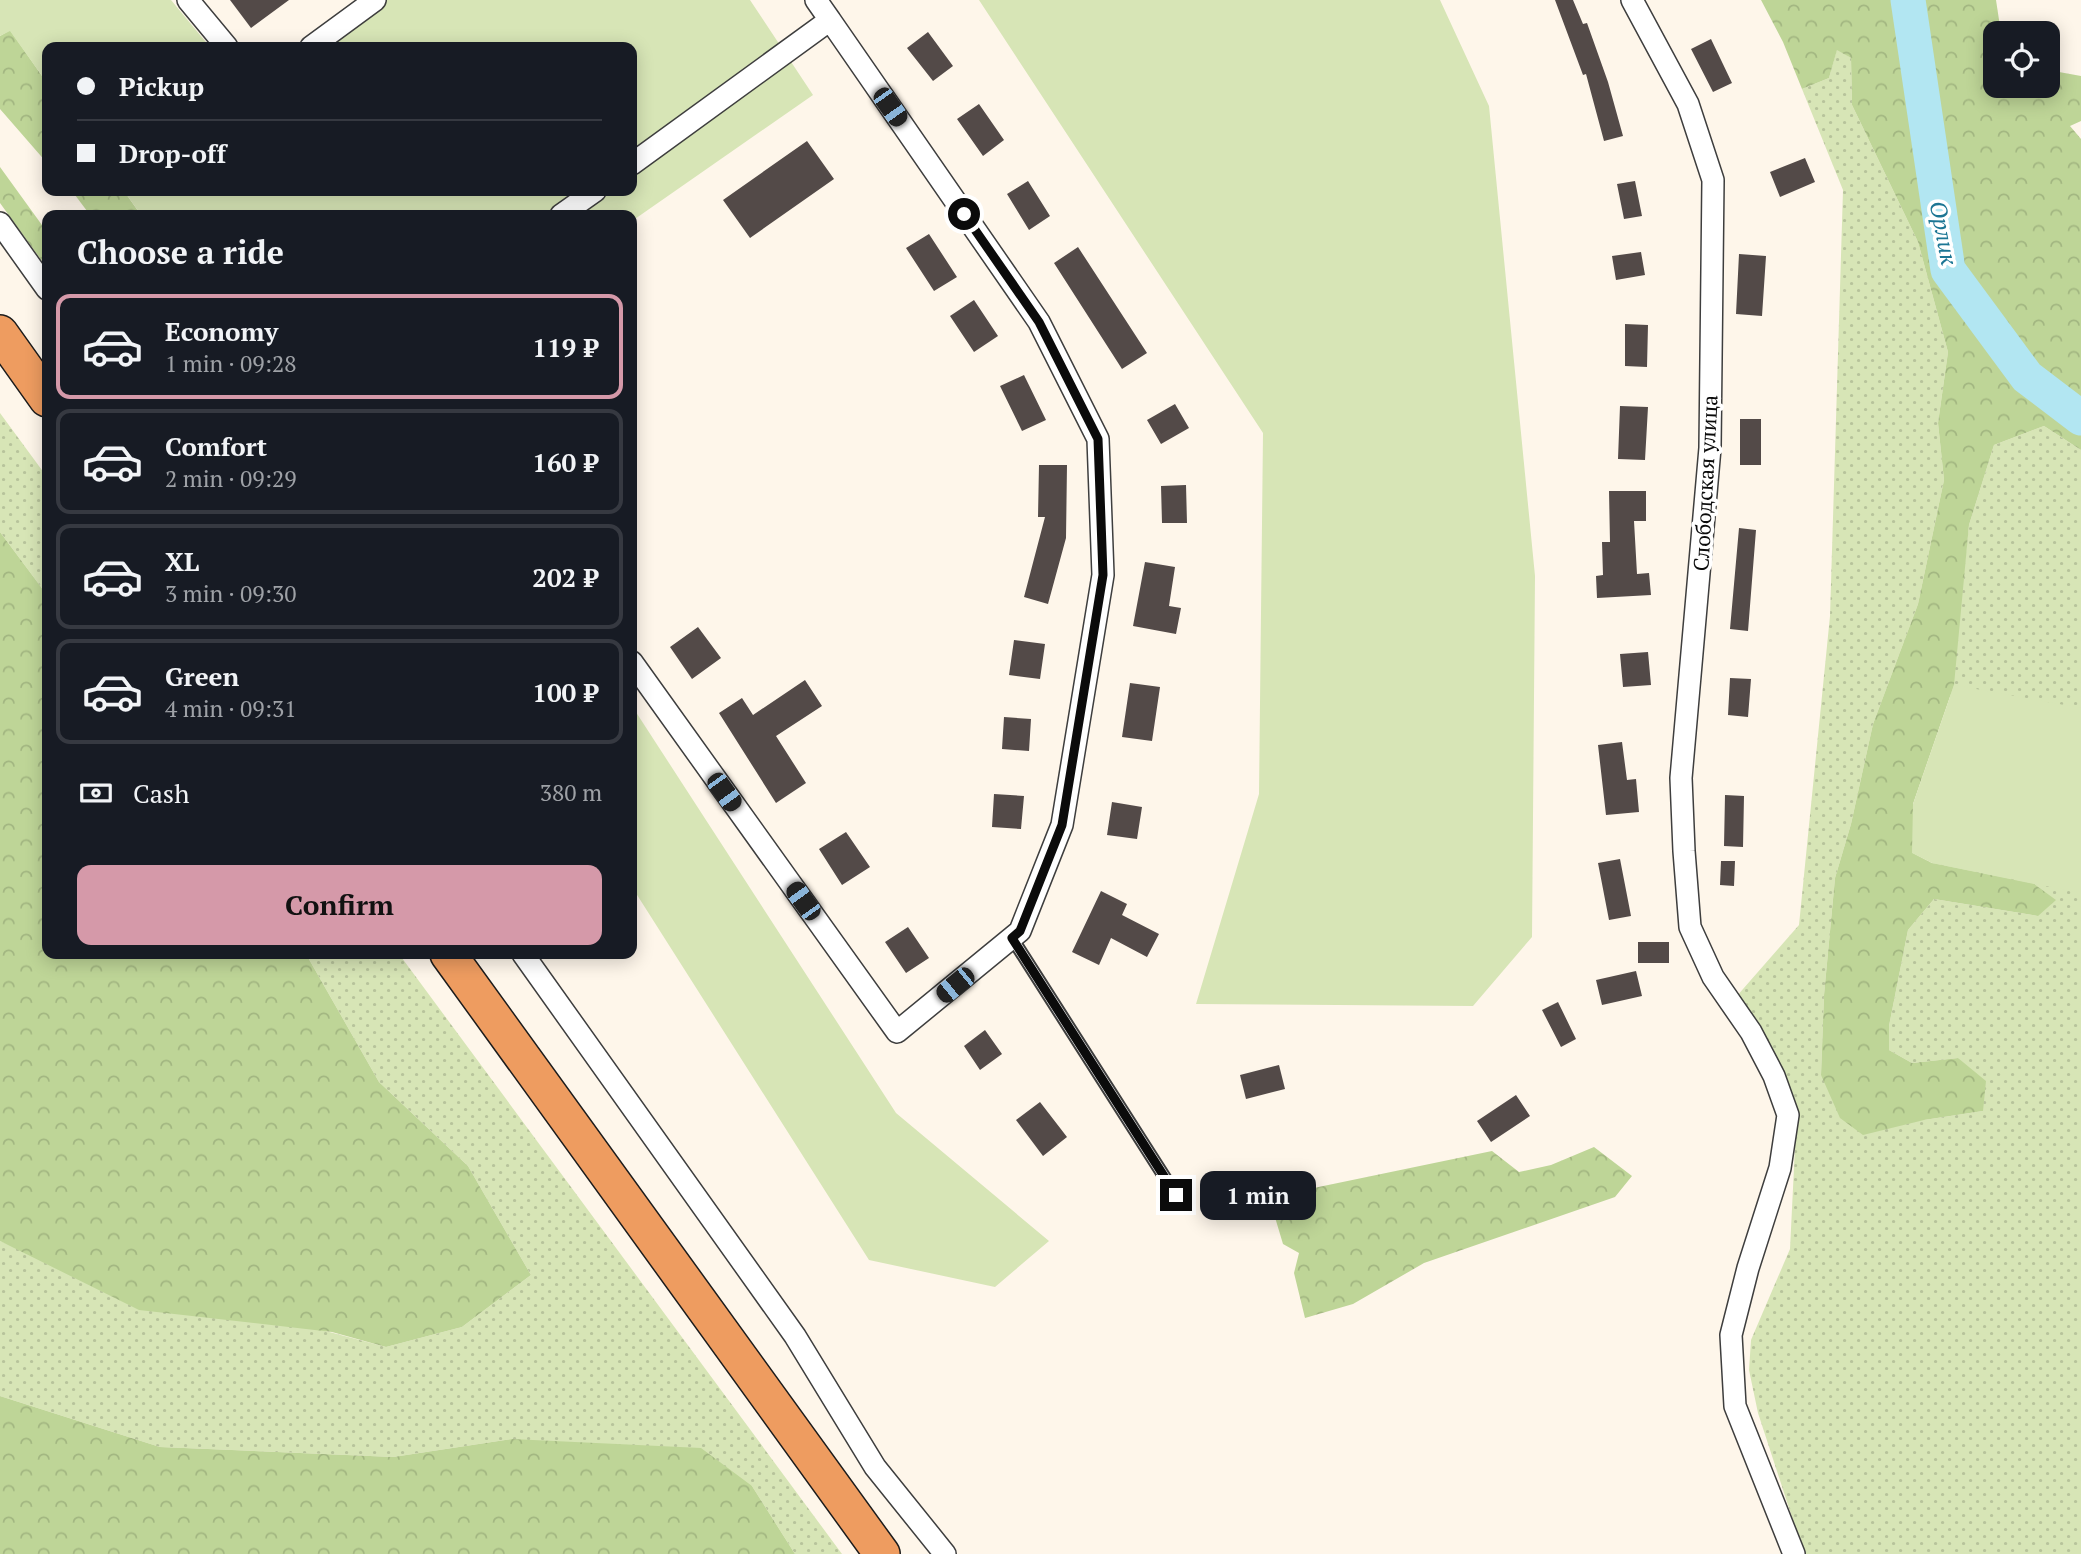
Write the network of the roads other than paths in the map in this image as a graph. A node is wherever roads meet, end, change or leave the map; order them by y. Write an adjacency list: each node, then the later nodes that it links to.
1 (188, 0): 6 (street)
2 (374, 0): 7 (street)
3 (816, 0): 5 (street)
4 (1632, 0): 22 (street, Слободская улица)
5 (830, 20): 8 (street); 16 (street)
6 (223, 42)
7 (318, 42)
8 (637, 160)
9 (588, 196): 10 (street)
10 (568, 210)
11 (0, 223): 12 (street)
12 (42, 282)
13 (0, 333): 14 (highway)
14 (42, 392)
15 (637, 670): 16 (street)
16 (1012, 938): 19 (lane)
17 (452, 959): 20 (highway)
18 (527, 959): 21 (street)
19 (1176, 1195)
20 (882, 1554)
21 (945, 1554)
22 (1794, 1554)

